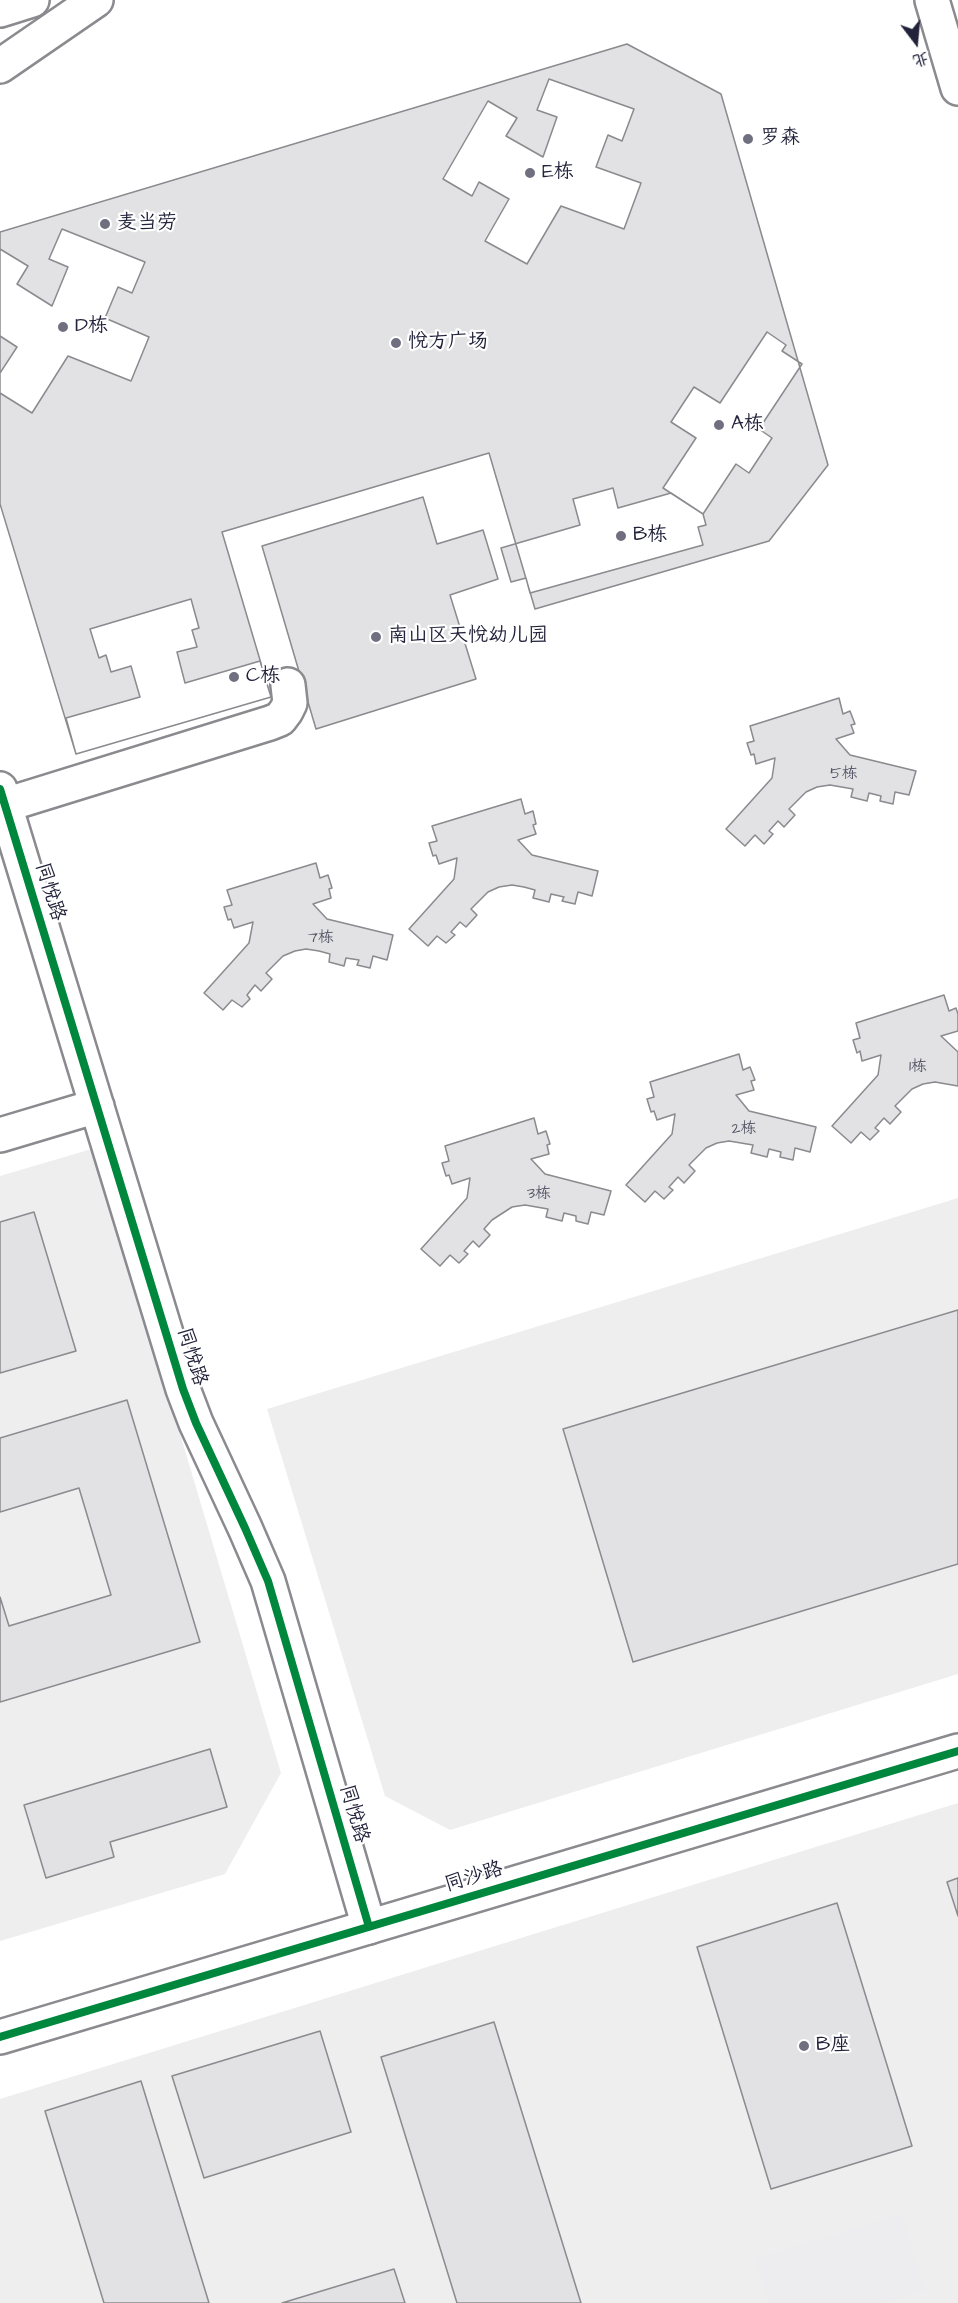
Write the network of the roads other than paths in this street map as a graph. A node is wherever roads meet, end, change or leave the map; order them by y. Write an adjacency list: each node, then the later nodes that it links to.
1 (32, 0): 4 (street)
2 (96, 0): 5 (street)
3 (932, 0): 6 (street)
4 (0, 10)
5 (0, 66)
6 (958, 88)
7 (288, 685): 8 (street)
8 (2, 797): 9 (street, 同悦路)
9 (97, 1106): 10 (street); 12 (street, 同悦路)
10 (0, 1135)
11 (958, 1751): 12 (street, 同沙路)
12 (369, 1927): 13 (street, 同沙路)
13 (0, 2037)

